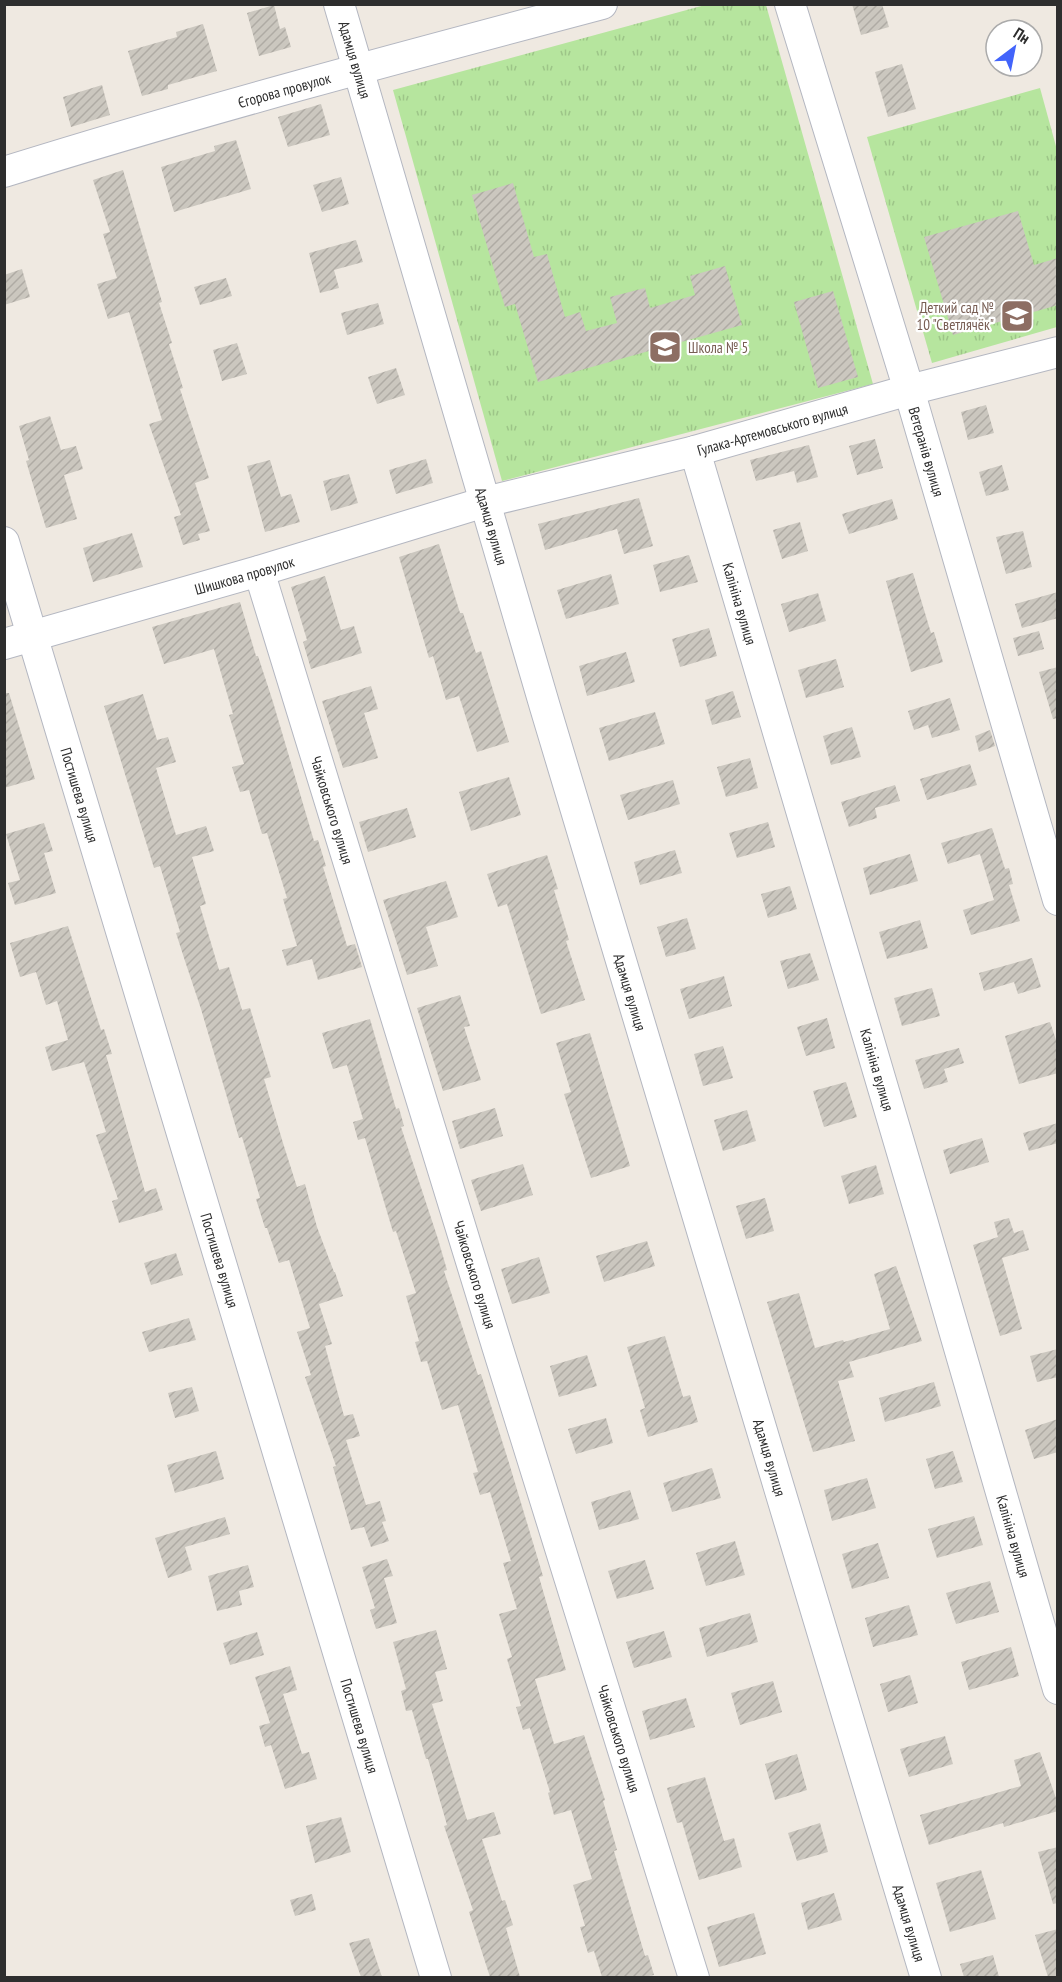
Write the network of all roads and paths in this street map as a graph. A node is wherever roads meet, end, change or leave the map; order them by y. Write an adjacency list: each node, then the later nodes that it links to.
1 (339, 4): 4 (street, Адамця вулиця)
2 (602, 4): 4 (street, Єгорова провулок)
3 (790, 4): 7 (street, Ветеранів вулиця)
4 (358, 69): 5 (street, Єгорова провулок); 9 (street, Адамця вулиця)
5 (4, 172)
6 (1058, 352): 7 (street, Гулака-Артемовського вулиця)
7 (909, 390): 8 (street, Гулака-Артемовського вулиця); 14 (street, Ветеранів вулиця)
8 (695, 451): 9 (street, Гулака-Артемовського вулиця); 15 (street, Калініна вулиця)
9 (485, 502): 11 (street, Шишкова провулок); 18 (street, Адамця вулиця)
10 (4, 542): 12 (street, Постишева вулиця)
11 (259, 571): 12 (street, Шишкова провулок); 17 (street, Чайковського вулиця)
12 (33, 635): 13 (street, Шишкова провулок); 16 (street, Постишева вулиця)
13 (4, 644)
14 (1058, 900)
15 (1058, 1689)
16 (436, 1977)
17 (694, 1977)
18 (926, 1977)

